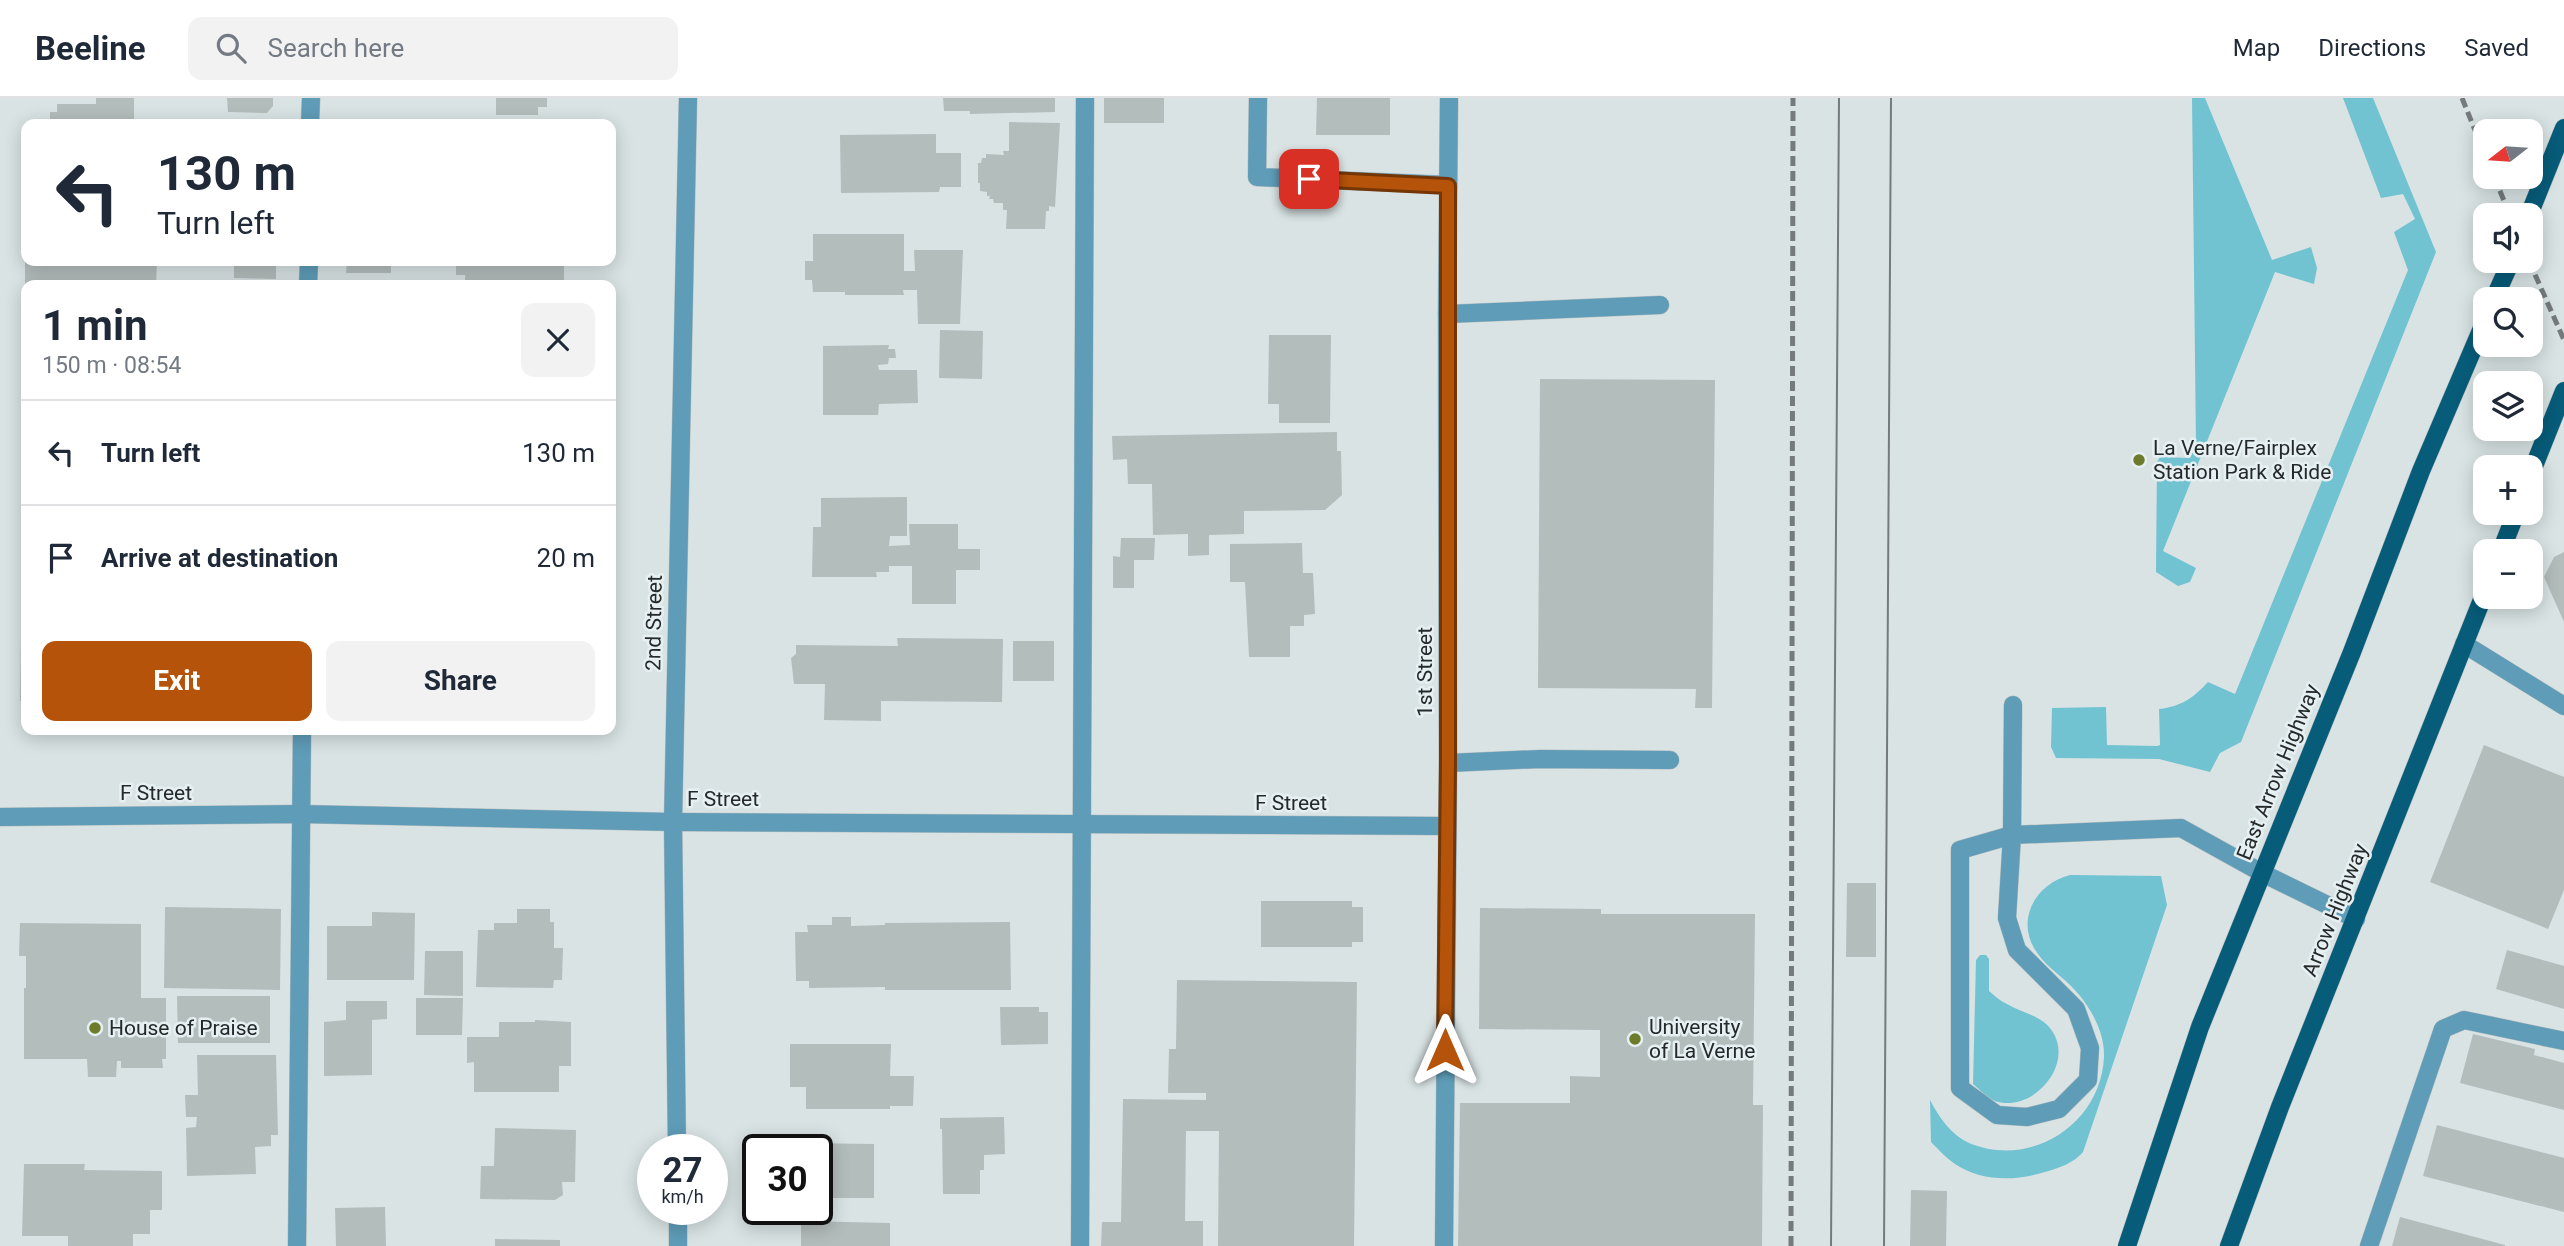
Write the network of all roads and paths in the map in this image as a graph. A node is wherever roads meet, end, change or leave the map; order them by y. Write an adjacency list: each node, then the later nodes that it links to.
1 (311, 98): 6 (street)
2 (688, 98): 24 (street, 2nd Street)
3 (1085, 98): 25 (street)
4 (1258, 98): 8 (street)
5 (1448, 98): 8 (street, 1st Street)
6 (310, 119)
7 (2564, 128): 9 (main road)
8 (1448, 186): 11 (street, 1st Street)
9 (2534, 203)
10 (1660, 305): 11 (street)
11 (1447, 314): 21 (street, 1st Street)
12 (2473, 349): 28 (main road, East Arrow Highway)
13 (2564, 391): 14 (main road)
14 (2538, 455)
15 (2478, 609): 16 (main road, Arrow Highway)
16 (2464, 644): 18 (street); 29 (main road, Arrow Highway)
17 (2013, 705): 27 (street)
18 (2564, 706)
19 (302, 735): 22 (street)
20 (1670, 760): 21 (street)
21 (1448, 763): 26 (street, 1st Street)
22 (300, 814): 23 (street, F Street); 24 (street, F Street); 33 (street)
23 (0, 817)
24 (673, 822): 25 (street, F Street); 31 (street, 2nd Street)
25 (1083, 824): 26 (street, F Street); 35 (street)
26 (1447, 827): 36 (street, 1st Street)
27 (2012, 835): 27 (street); 28 (street)
28 (2262, 873): 29 (street); 37 (main road, East Arrow Highway)
29 (2356, 919): 38 (main road, Arrow Highway)
30 (2564, 1041): 39 (street)
31 (677, 1134)
32 (678, 1225): 34 (street)
33 (298, 1246)
34 (678, 1246)
35 (1080, 1246)
36 (1444, 1246)
37 (2127, 1246)
38 (2229, 1246)
39 (2369, 1246)

